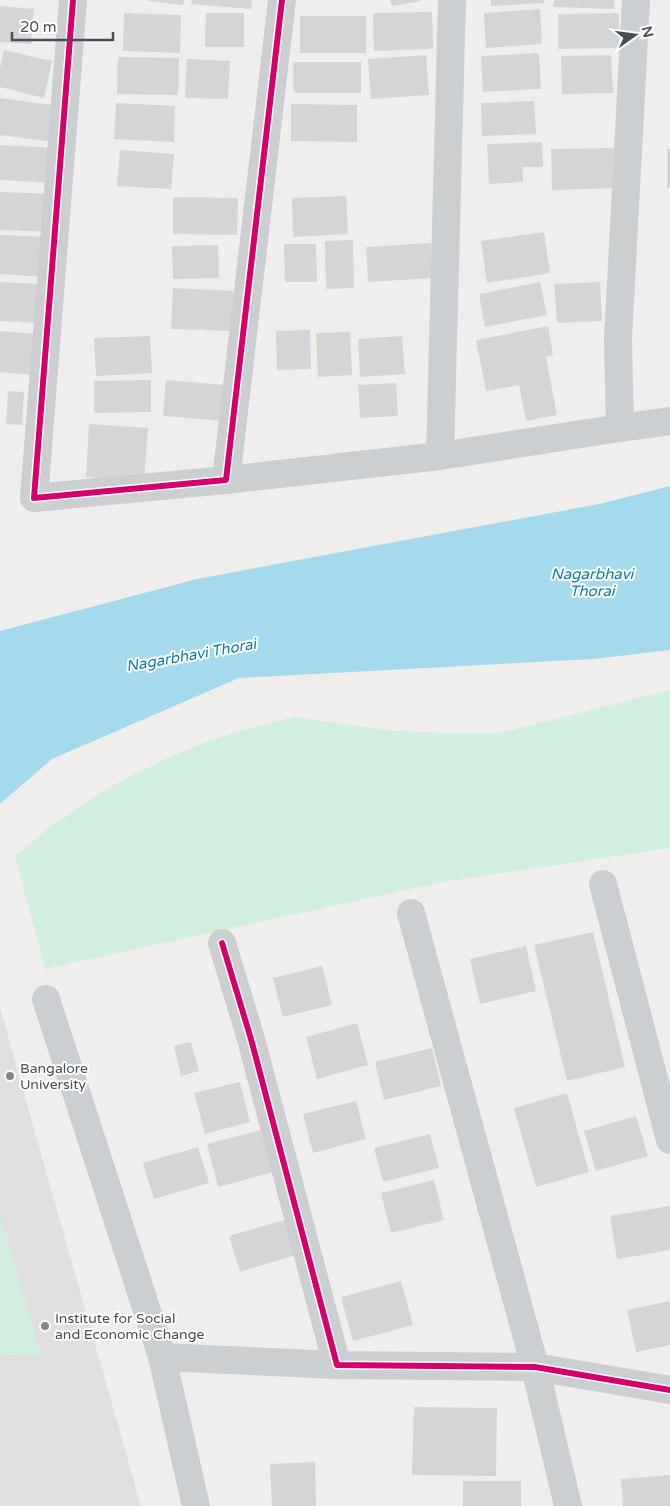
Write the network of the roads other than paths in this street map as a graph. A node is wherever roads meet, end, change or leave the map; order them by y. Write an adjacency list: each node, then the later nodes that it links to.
1 (73, 0): 8 (street)
2 (282, 0): 8 (street)
3 (452, 0): 7 (street)
4 (636, 0): 6 (street)
5 (670, 421): 6 (street)
6 (620, 428): 7 (street)
7 (440, 456): 8 (street)
8 (226, 480)
9 (603, 884): 13 (street)
10 (411, 912): 16 (street)
11 (222, 943): 15 (street)
12 (46, 998): 14 (street)
13 (670, 1140)
14 (162, 1357): 15 (street); 18 (street)
15 (337, 1365): 16 (street)
16 (535, 1367): 17 (street); 19 (street)
17 (670, 1390)
18 (196, 1506)
19 (568, 1506)

